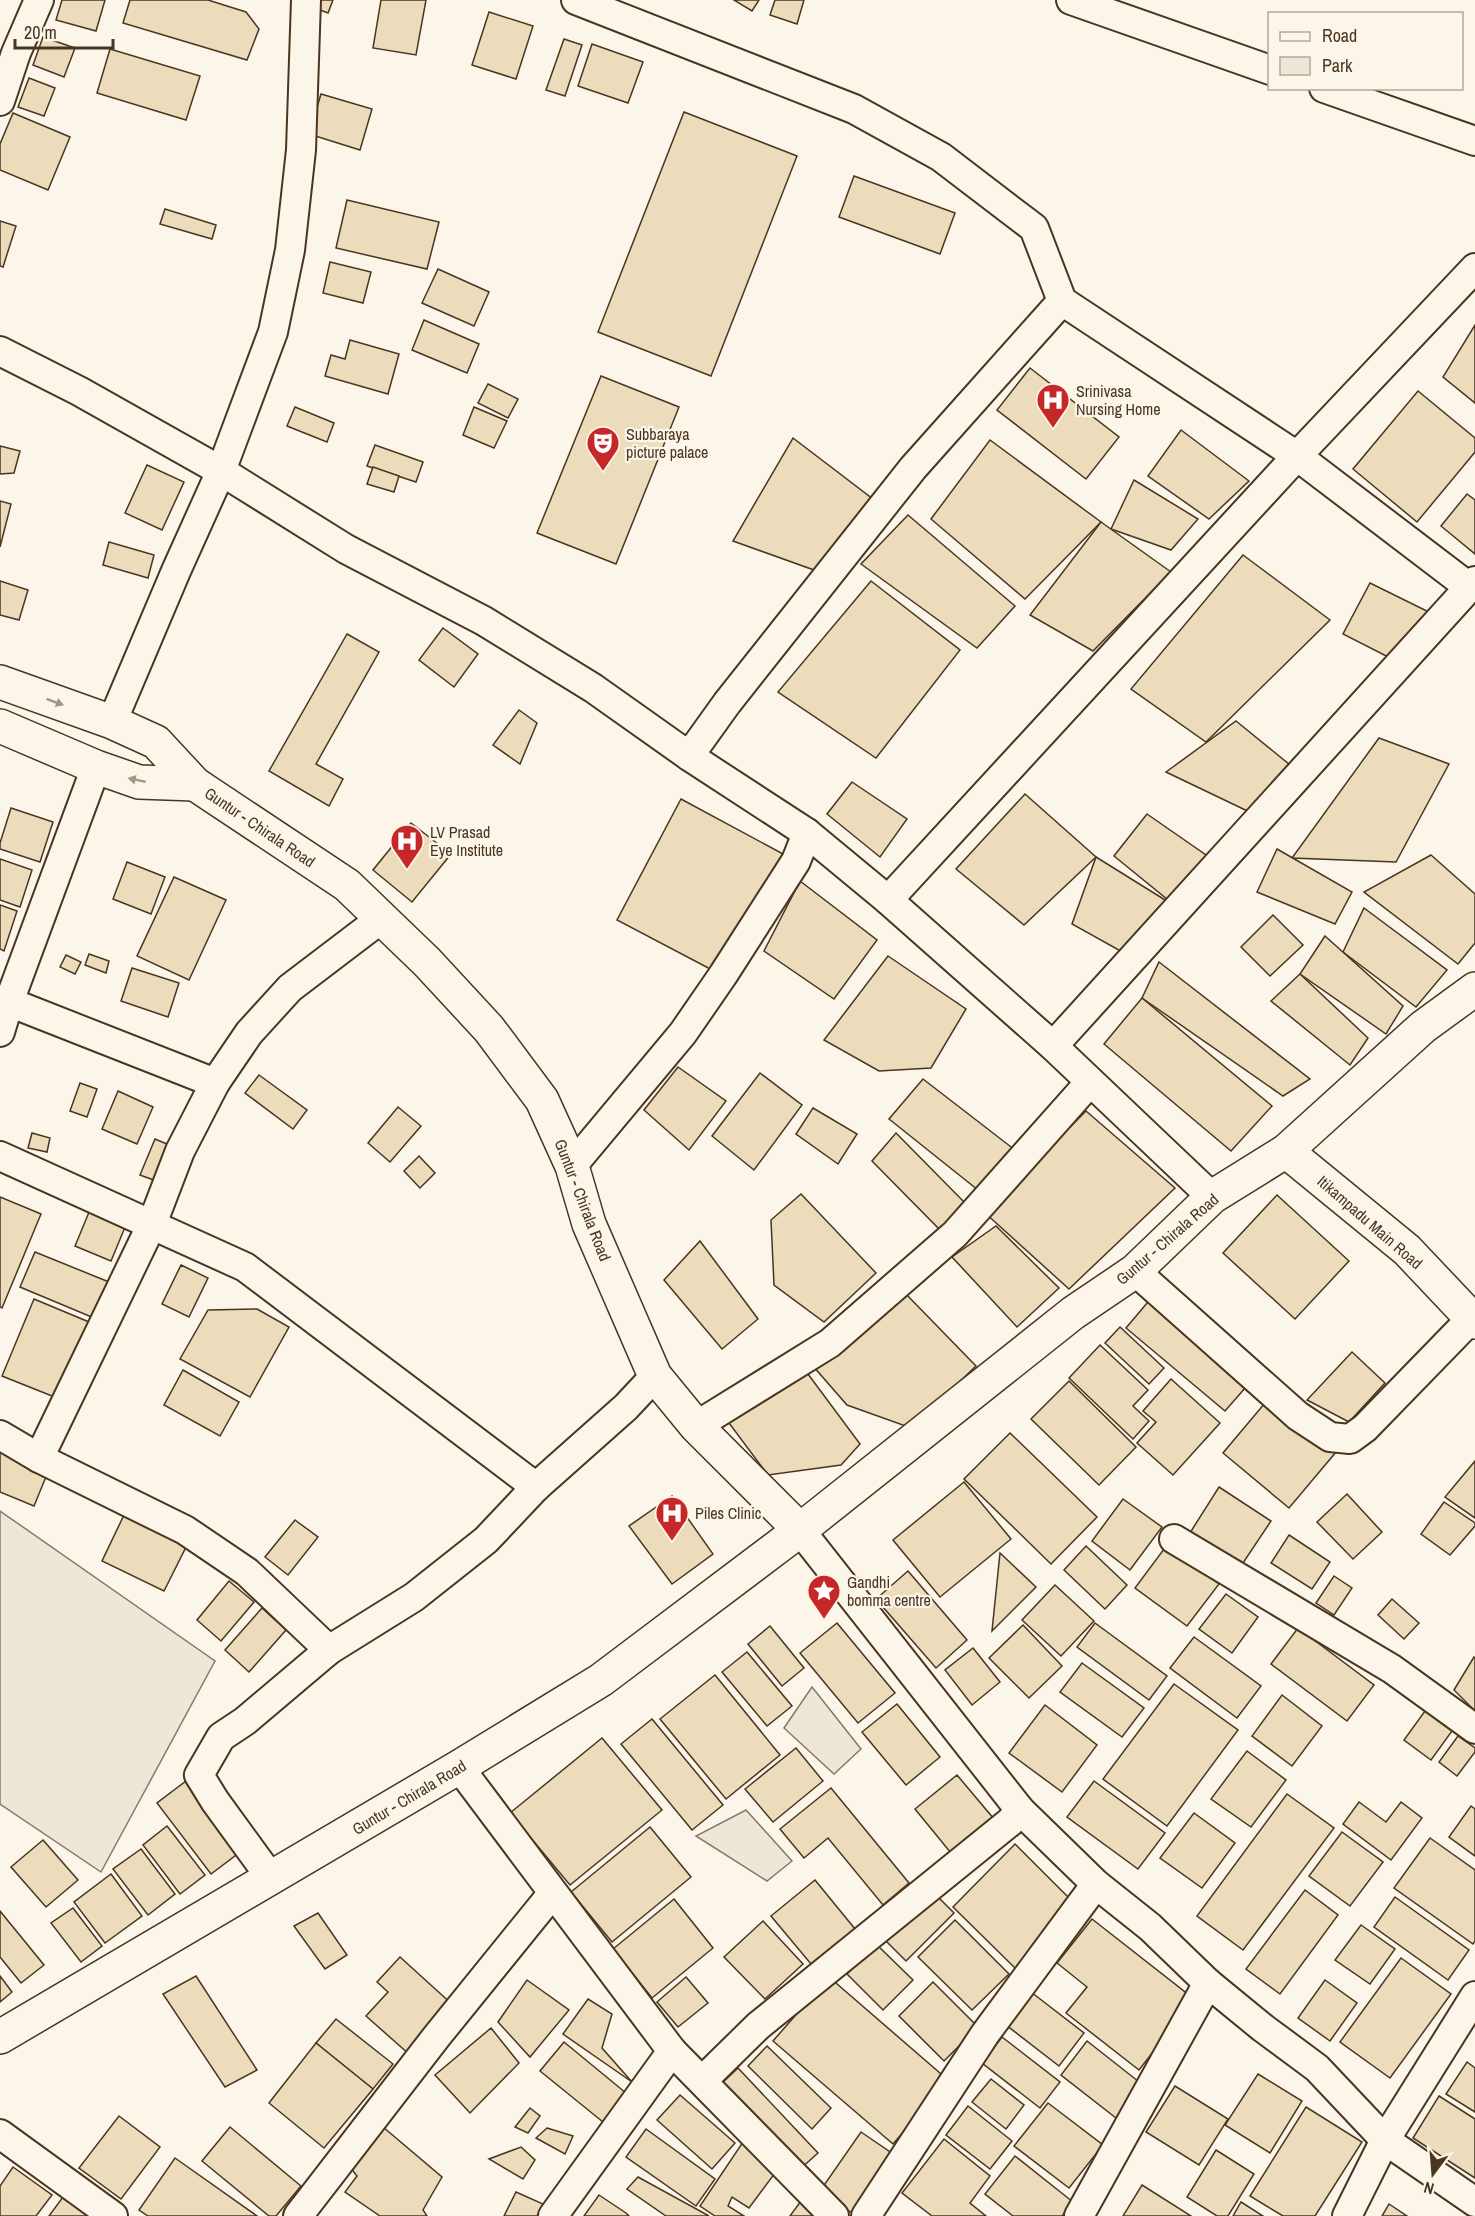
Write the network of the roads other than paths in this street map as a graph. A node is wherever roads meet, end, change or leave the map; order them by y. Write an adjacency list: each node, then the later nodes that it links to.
1 (39, 0): 7 (street)
2 (306, 0): 13 (street)
3 (576, 0): 10 (street)
4 (1071, 0): 5 (street)
5 (1268, 70)
6 (1330, 90): 8 (street)
7 (0, 101)
8 (1475, 141)
9 (1475, 268): 12 (street)
10 (1062, 301): 12 (street); 18 (street)
11 (0, 351): 13 (street)
12 (1297, 456): 14 (street); 22 (street)
13 (221, 471): 16 (street); 18 (street)
14 (1472, 584): 27 (street)
15 (0, 682): 16 (main road, Guntur - Chirala Road, one-way to 16)
16 (112, 722): 20 (main road, Guntur - Chirala Road)
17 (0, 726): 19 (main road, Guntur - Chirala Road)
18 (689, 756): 21 (street)
19 (96, 767): 20 (main road, Guntur - Chirala Road, one-way to 19); 25 (street)
20 (195, 784): 23 (main road, Guntur - Chirala Road)
21 (807, 833): 22 (street); 32 (street)
22 (888, 900): 27 (street)
23 (382, 918): 29 (street); 32 (main road, Guntur - Chirala Road)
24 (1475, 989): 30 (main road, Guntur - Chirala Road)
25 (9, 1002): 26 (street); 29 (street)
26 (0, 1032)
27 (1053, 1046): 28 (street)
28 (1090, 1082): 33 (street); 38 (street)
29 (215, 1083): 34 (street)
30 (1286, 1151): 33 (main road, Guntur - Chirala Road); 36 (main road, Itikampadu Main Road)
31 (0, 1156): 34 (street)
32 (572, 1166): 37 (main road, Guntur - Chirala Road)
33 (1212, 1197): 35 (main road, Guntur - Chirala Road)
34 (152, 1224): 40 (street); 41 (street)
35 (1136, 1271): 36 (street); 42 (main road, Guntur - Chirala Road)
36 (1473, 1320)
37 (655, 1376): 38 (main road, Guntur - Chirala Road); 41 (street)
38 (696, 1426): 42 (main road, Guntur - Chirala Road)
39 (0, 1435): 40 (street)
40 (39, 1458): 44 (street)
41 (536, 1487): 44 (street)
42 (800, 1530): 46 (main road, Guntur - Chirala Road); 47 (street)
43 (1174, 1539): 45 (street)
44 (329, 1650): 48 (street)
45 (1475, 1729)
46 (459, 1767): 48 (main road, Guntur - Chirala Road); 50 (street)
47 (1020, 1810): 49 (street); 55 (street)
48 (272, 1878): 53 (main road, Guntur - Chirala Road)
49 (1096, 1884): 51 (street); 63 (street)
50 (552, 1894): 54 (street); 60 (street)
51 (1208, 1983): 57 (street); 64 (street)
52 (1475, 1996): 57 (street)
53 (0, 2037)
54 (672, 2051): 55 (street); 61 (street)
55 (703, 2080): 62 (street)
56 (0, 2134): 59 (street)
57 (1384, 2140): 58 (street); 65 (street)
58 (1475, 2202)
59 (113, 2216)
60 (298, 2216)
61 (553, 2216)
62 (834, 2216)
63 (866, 2216)
64 (1079, 2216)
65 (1347, 2216)

